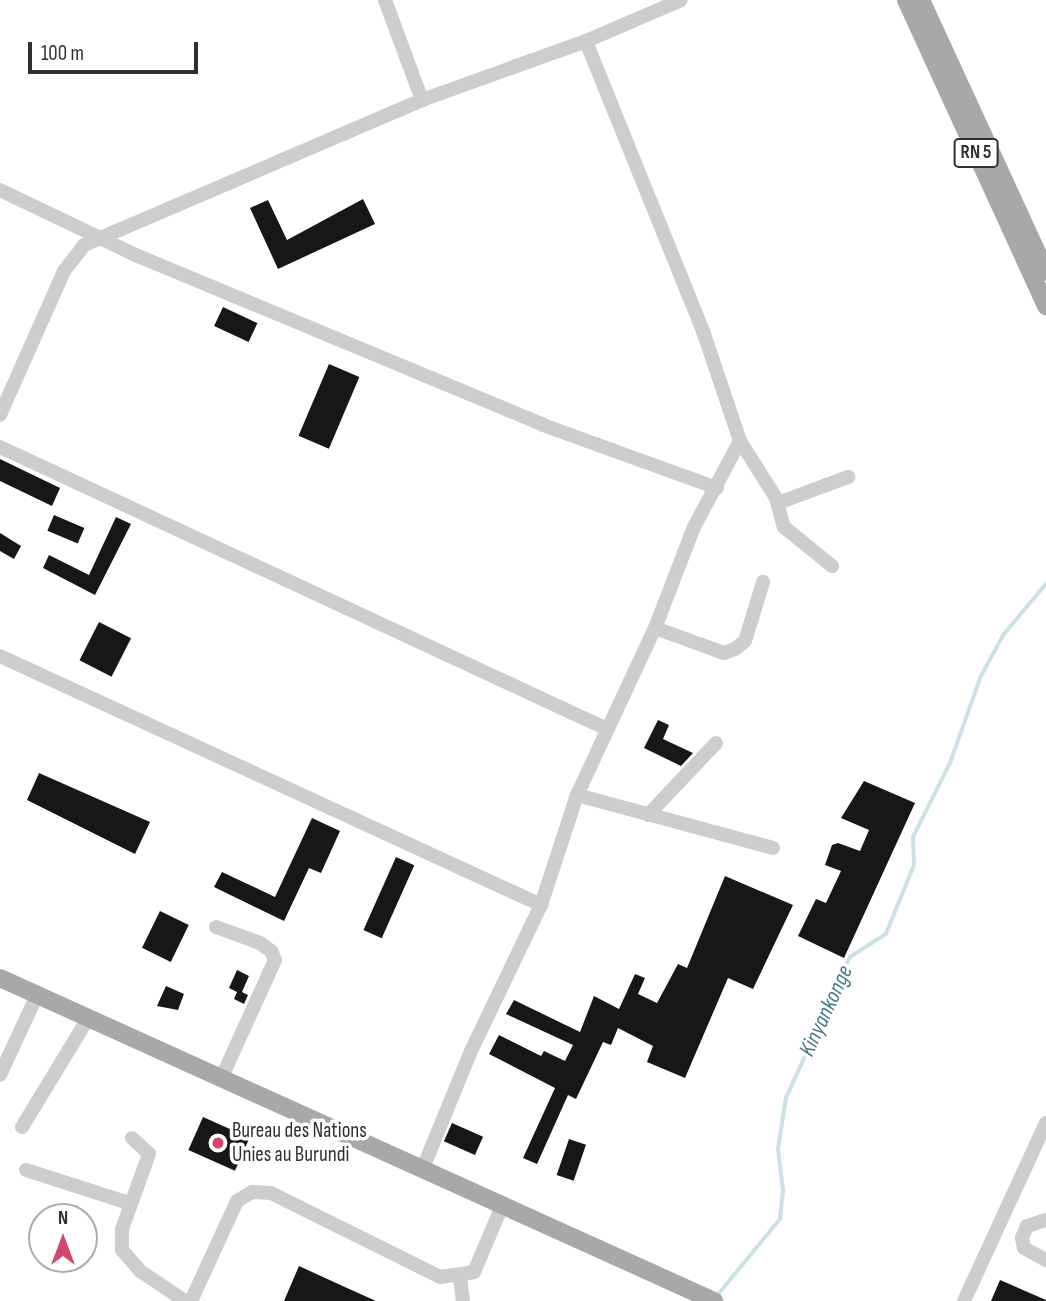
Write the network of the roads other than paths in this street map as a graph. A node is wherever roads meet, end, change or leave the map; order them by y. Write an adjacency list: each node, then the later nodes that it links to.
1 (385, 0): 6 (street)
2 (681, 0): 5 (street)
3 (906, 0): 10 (main road, RN 5)
4 (921, 0): 9 (main road, RN 5)
5 (586, 41): 6 (street); 12 (street)
6 (422, 100): 8 (street)
7 (0, 190): 8 (street)
8 (100, 235): 11 (street); 15 (street)
9 (1046, 272)
10 (1046, 306)
11 (0, 415)
12 (740, 441): 15 (street); 16 (street)
13 (0, 447): 21 (street)
14 (848, 477): 16 (street)
15 (717, 488): 19 (street)
16 (779, 503): 17 (street)
17 (832, 566)
18 (763, 582): 19 (street)
19 (654, 628): 21 (street)
20 (0, 656): 26 (street)
21 (607, 729): 23 (street)
22 (716, 743): 24 (street)
23 (577, 795): 24 (street); 26 (street)
24 (648, 815): 25 (street)
25 (773, 848)
26 (541, 905): 36 (street)
27 (216, 927): 32 (street)
28 (0, 978): 29 (main road)
29 (37, 995): 30 (main road); 31 (street)
30 (89, 1017): 32 (main road); 34 (street)
31 (0, 1075)
32 (222, 1077): 36 (main road)
33 (1046, 1123): 47 (street)
34 (22, 1127)
35 (132, 1139): 38 (street)
36 (423, 1168): 39 (main road)
37 (26, 1170): 38 (street)
38 (129, 1203): 43 (street)
39 (502, 1206): 42 (street); 46 (main road)
40 (1046, 1220): 41 (street)
41 (1046, 1260)
42 (460, 1277): 44 (street); 45 (street)
43 (184, 1301)
44 (191, 1301)
45 (463, 1301)
46 (714, 1301)
47 (964, 1301)

